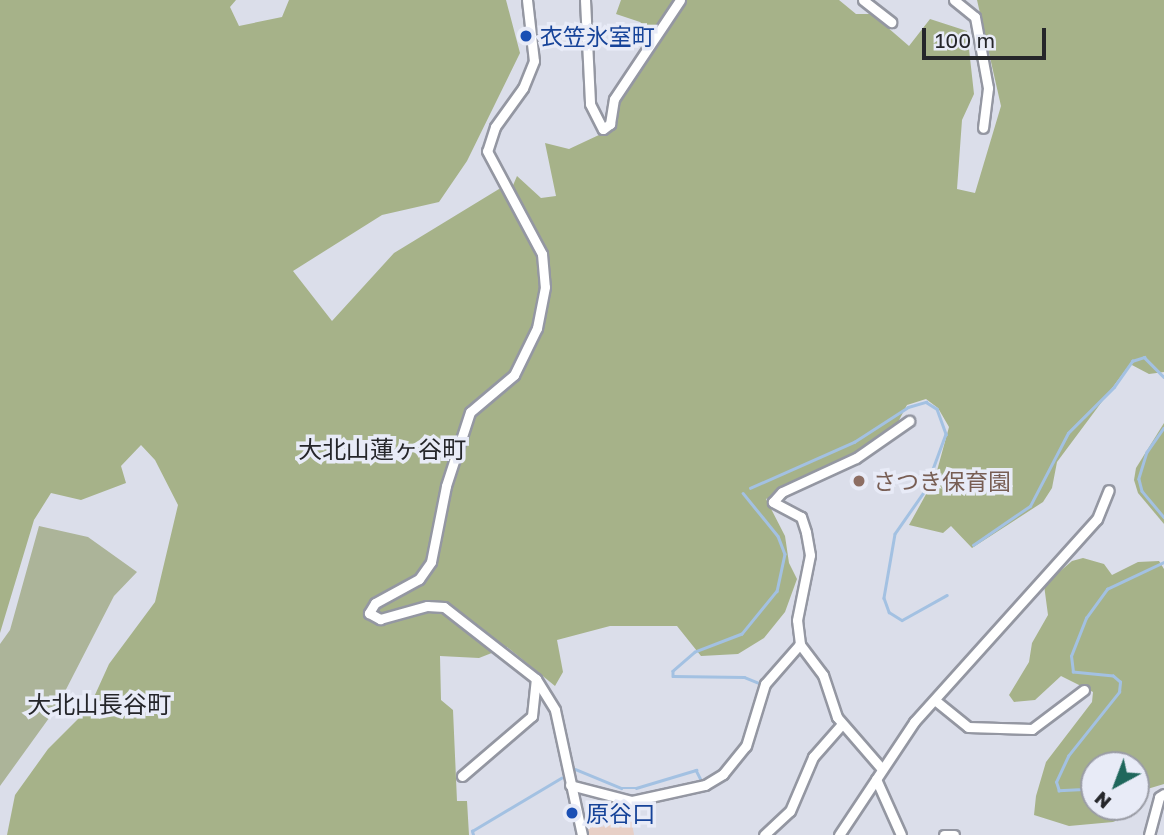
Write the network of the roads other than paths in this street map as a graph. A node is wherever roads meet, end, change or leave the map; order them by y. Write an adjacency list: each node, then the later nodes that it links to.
1 (527, 0): 11 (street)
2 (584, 0): 3 (street)
3 (680, 0)
4 (863, 0): 6 (street)
5 (954, 0): 7 (street)
6 (891, 22)
7 (983, 128)
8 (909, 421): 10 (street)
9 (1109, 490): 13 (street)
10 (800, 644): 14 (street); 18 (street)
11 (536, 679): 16 (street); 18 (street)
12 (1084, 690): 13 (street)
13 (936, 701): 15 (street)
14 (842, 724): 15 (street); 21 (street)
15 (882, 769): 17 (street)
16 (462, 776)
17 (876, 779): 22 (street); 23 (street)
18 (570, 785): 20 (street)
19 (1164, 794): 26 (street)
20 (582, 835)
21 (764, 835)
22 (839, 835)
23 (901, 835)
24 (944, 835): 25 (street)
25 (954, 835)
26 (1149, 835)

